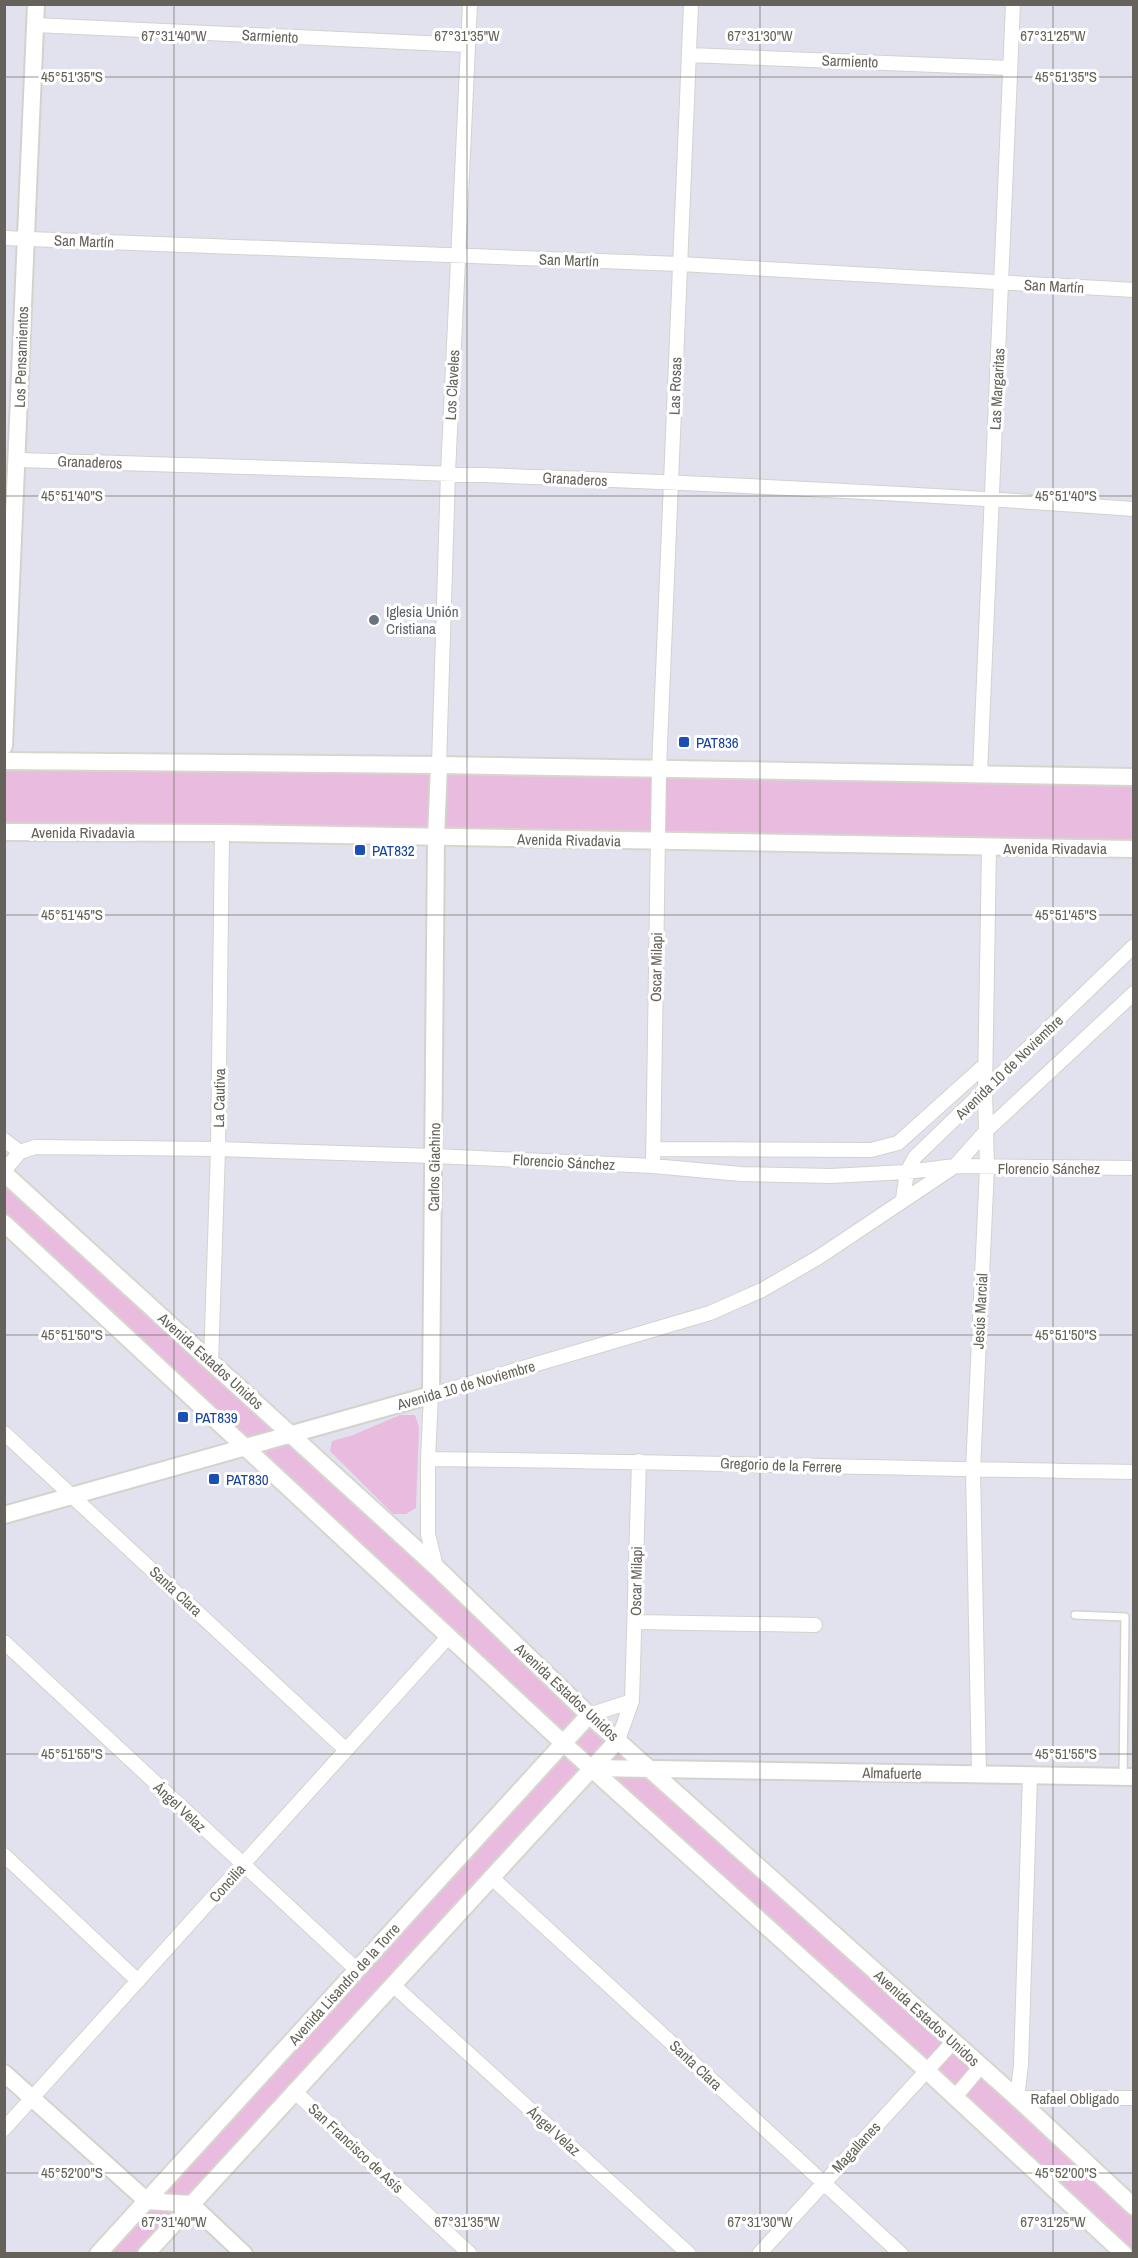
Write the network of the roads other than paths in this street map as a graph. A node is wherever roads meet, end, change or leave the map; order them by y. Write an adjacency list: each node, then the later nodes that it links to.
1 (36, 4): 5 (main road, Los Pensamientos)
2 (470, 4): 6 (street, Los Claveles)
3 (691, 4): 7 (street, Las Rosas)
4 (1013, 4): 8 (street, Las Margaritas)
5 (35, 25): 6 (street, Sarmiento); 10 (main road, Los Pensamientos)
6 (468, 45): 11 (street, Los Claveles)
7 (689, 56): 8 (street, Sarmiento); 12 (street, Las Rosas)
8 (1010, 68): 13 (street, Las Margaritas)
9 (4, 238): 10 (street, San Martín)
10 (26, 239): 11 (street, San Martín); 15 (main road, Los Pensamientos)
11 (458, 255): 12 (street, San Martín); 16 (street, Los Claveles)
12 (680, 264): 13 (street, San Martín); 17 (street, Las Rosas)
13 (1002, 284): 14 (street, San Martín); 18 (street, Las Margaritas)
14 (1134, 290)
15 (17, 460): 16 (street, Granaderos); 20 (main road, Los Pensamientos)
16 (448, 473): 17 (street, Granaderos); 22 (street, Los Claveles)
17 (671, 483): 18 (street, Granaderos); 23 (street, Las Rosas)
18 (992, 499): 19 (street, Granaderos); 24 (street, Las Margaritas)
19 (1134, 509)
20 (4, 746)
21 (4, 761): 22 (main road)
22 (439, 765): 23 (main road); 28 (main road, Carlos Giachino)
23 (659, 769): 24 (main road); 29 (street, Oscar Milapi)
24 (980, 773): 25 (main road)
25 (1134, 777)
26 (4, 832): 27 (main road, Avenida Rivadavia)
27 (222, 833): 28 (main road, Avenida Rivadavia); 38 (street, La Cautiva)
28 (436, 838): 29 (main road, Avenida Rivadavia); 41 (main road, Carlos Giachino)
29 (658, 841): 30 (main road, Avenida Rivadavia); 39 (street, Oscar Milapi)
30 (989, 847): 31 (main road, Avenida Rivadavia); 34 (street, Jesús Marcial)
31 (1134, 849)
32 (1134, 946): 35 (street, Avenida 10 de Noviembre)
33 (1134, 993): 36 (street, Avenida 10 de Noviembre)
34 (985, 1065): 35 (street, Jesús Marcial); 39 (street)
35 (985, 1091): 36 (street, Jesús Marcial); 47 (street, Avenida 10 de Noviembre)
36 (987, 1130): 43 (street, Avenida 10 de Noviembre); 44 (street, Jesús Marcial)
37 (4, 1140): 40 (street)
38 (218, 1149): 40 (street, Florencio Sánchez); 41 (street, Florencio Sánchez); 50 (street, La Cautiva)
39 (653, 1149): 42 (street, Oscar Milapi)
40 (20, 1152): 46 (street)
41 (434, 1156): 42 (street, Florencio Sánchez); 51 (main road, Carlos Giachino)
42 (653, 1166): 47 (street, Florencio Sánchez)
43 (955, 1166): 44 (street, Florencio Sánchez); 47 (street, Florencio Sánchez); 48 (street, Avenida 10 de Noviembre)
44 (987, 1168): 45 (street, Florencio Sánchez); 57 (street, Jesús Marcial)
45 (1134, 1168)
46 (4, 1172): 50 (main road, Avenida Estados Unidos)
47 (908, 1172): 48 (street, Avenida 10 de Noviembre)
48 (903, 1199): 51 (street, Avenida 10 de Noviembre)
49 (4, 1222): 54 (main road)
50 (211, 1363): 53 (main road, Avenida Estados Unidos)
51 (431, 1395): 53 (main road, Avenida 10 de Noviembre); 55 (street, Carlos Giachino)
52 (4, 1433): 59 (street, Santa Clara)
53 (292, 1434): 54 (main road, Avenida 10 de Noviembre); 61 (main road, Avenida Estados Unidos)
54 (247, 1446): 59 (main road, Avenida 10 de Noviembre); 65 (main road)
55 (428, 1459): 56 (street, Gregorio de la Ferrere); 61 (street, Carlos Giachino)
56 (639, 1461): 57 (street, Gregorio de la Ferrere); 63 (street, Oscar Milapi)
57 (973, 1470): 58 (street, Gregorio de la Ferrere); 74 (street, Jesús Marcial)
58 (1134, 1472)
59 (74, 1496): 60 (main road, Avenida 10 de Noviembre); 71 (street, Santa Clara)
60 (4, 1515)
61 (436, 1567): 68 (main road, Avenida Estados Unidos)
62 (1075, 1615): 76 (lane)
63 (635, 1622): 64 (street); 67 (street, Oscar Milapi)
64 (815, 1625)
65 (449, 1636): 70 (main road); 71 (street, Concilia)
66 (4, 1642): 78 (street, Ángel Velaz)
67 (632, 1701): 68 (street); 69 (street, Oscar Milapi)
68 (589, 1715): 69 (main road, Avenida Estados Unidos); 70 (main road, Avenida Lisandro de la Torre)
69 (618, 1740): 72 (main road); 73 (main road, Avenida Estados Unidos)
70 (563, 1743): 72 (main road); 80 (main road, Avenida Lisandro de la Torre)
71 (346, 1750): 78 (street, Concilia)
72 (591, 1768): 73 (main road, Almafuerte); 79 (main road); 85 (main road)
73 (650, 1769): 74 (main road, Almafuerte); 83 (main road, Avenida Estados Unidos)
74 (979, 1775): 75 (main road, Almafuerte)
75 (1030, 1776): 76 (main road, Almafuerte); 90 (street)
76 (1128, 1777)
77 (4, 1855): 81 (street)
78 (243, 1865): 80 (street, Ángel Velaz); 81 (street, Concilia)
79 (491, 1877): 82 (main road); 93 (street, Santa Clara)
80 (357, 1970): 94 (main road, Avenida Lisandro de la Torre)
81 (138, 1981): 89 (street, Concilia)
82 (393, 1984): 87 (main road); 101 (street, Ángel Velaz)
83 (953, 2042): 84 (main road, Avenida Estados Unidos); 85 (street, Magallanes)
84 (981, 2066): 88 (street); 90 (main road, Avenida Estados Unidos)
85 (927, 2071): 88 (main road); 93 (street, Magallanes)
86 (4, 2073): 89 (main road)
87 (294, 2091): 95 (main road); 100 (street, San Francisco de Asís)
88 (955, 2097): 104 (main road)
89 (33, 2098): 92 (street, Concilia); 94 (main road)
90 (1017, 2098): 91 (street, Rafael Obligado); 96 (main road, Avenida Estados Unidos)
91 (1134, 2098)
92 (4, 2129)
93 (823, 2182): 102 (street, Magallanes); 103 (street, Santa Clara)
94 (147, 2201): 95 (main road); 97 (main road, Avenida Lisandro de la Torre)
95 (191, 2204): 98 (main road); 99 (main road)
96 (1134, 2207)
97 (98, 2253)
98 (146, 2253)
99 (244, 2253)
100 (470, 2253)
101 (689, 2253)
102 (759, 2253)
103 (901, 2253)
104 (1124, 2253)

